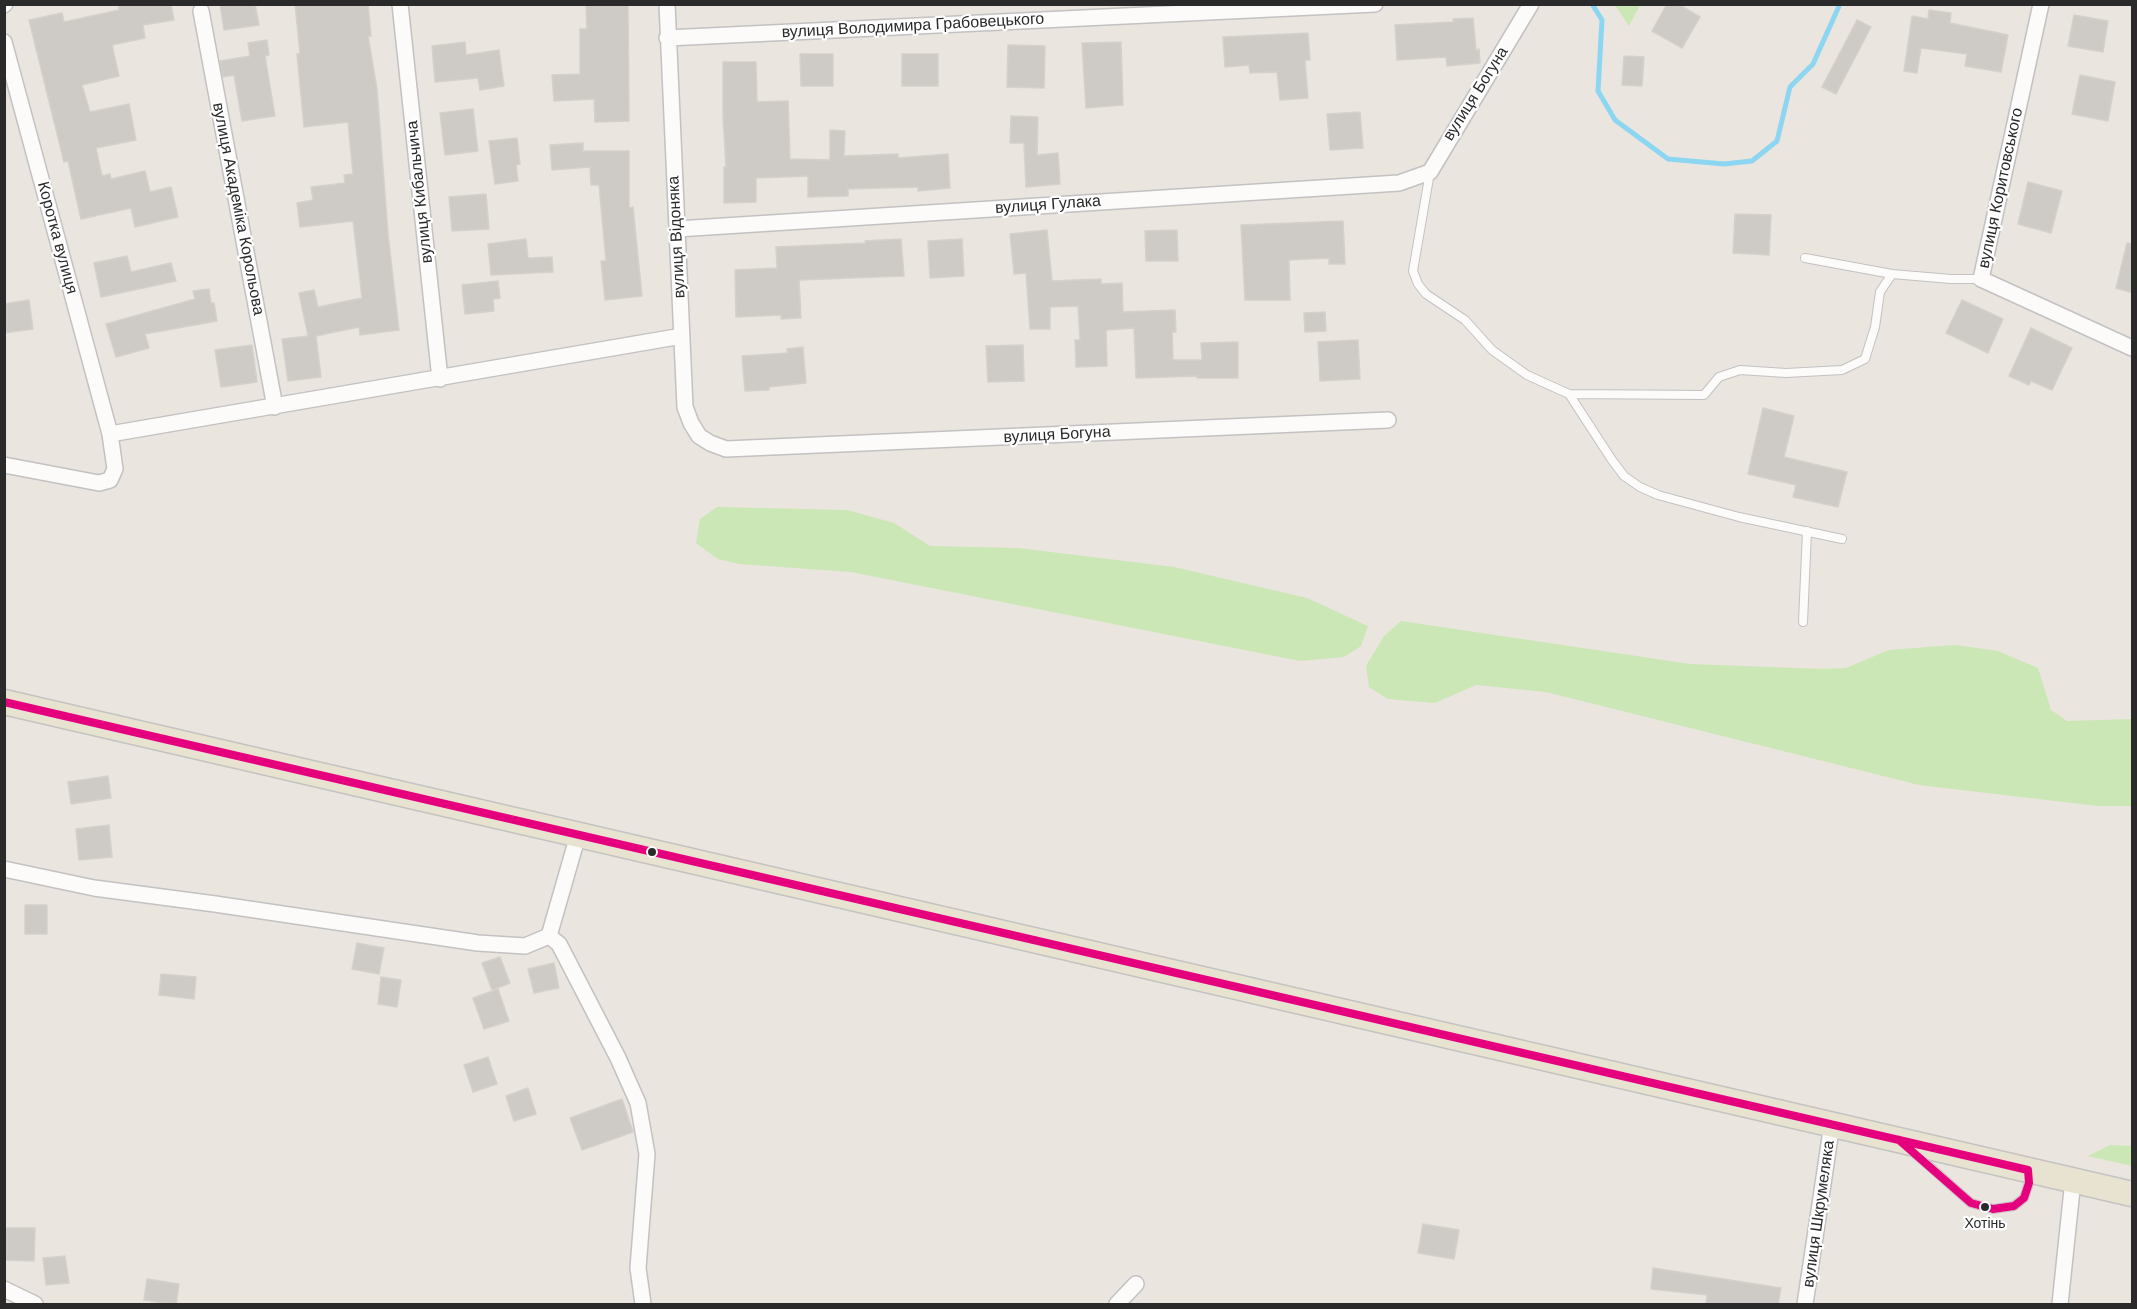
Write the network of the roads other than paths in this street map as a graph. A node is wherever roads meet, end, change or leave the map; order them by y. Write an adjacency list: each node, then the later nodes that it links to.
1 (400, 4): 16 (street, вулиця Кибальчича)
2 (667, 4): 7 (street, вулиця Відоняка)
3 (1375, 4): 7 (street, вулиця Володимира Грабовецького)
4 (1531, 4): 9 (street, вулиця Богуна)
5 (2041, 4): 13 (street, вулиця Коритовського)
6 (201, 11): 18 (street, вулиця Академіка Корольова)
7 (668, 38): 10 (street, вулиця Відоняка)
8 (4, 42): 20 (street, Коротка вулиця)
9 (1423, 174): 10 (street, вулиця Гулака); 17 (lane)
10 (677, 228): 14 (street, вулиця Відоняка)
11 (1805, 258): 12 (lane)
12 (1892, 274): 13 (lane); 17 (lane)
13 (1981, 279): 15 (street, вулиця Коритовського)
14 (682, 336): 16 (street); 21 (street, вулиця Відоняка)
15 (2133, 348)
16 (440, 379): 18 (street)
17 (1569, 394): 23 (lane)
18 (276, 407): 20 (street)
19 (1388, 420): 21 (street, вулиця Богуна)
20 (110, 434): 22 (street, Коротка вулиця)
21 (726, 449)
22 (4, 465)
23 (1807, 531): 24 (lane); 25 (lane)
24 (1842, 538)
25 (1803, 622)
26 (4, 702): 27 (main road)
27 (578, 835): 29 (street); 30 (main road)
28 (4, 869): 29 (street)
29 (549, 936): 38 (street)
30 (1832, 1124): 31 (main road); 40 (street, вулиця Шкрумеляка)
31 (1898, 1140): 32 (main road); 32 (lane)
32 (2028, 1170): 33 (main road)
33 (2073, 1180): 34 (main road); 41 (street)
34 (2133, 1194)
35 (1136, 1284): 39 (street)
36 (4, 1289): 37 (street)
37 (35, 1305)
38 (643, 1305)
39 (1117, 1305)
40 (1805, 1305)
41 (2060, 1305)

